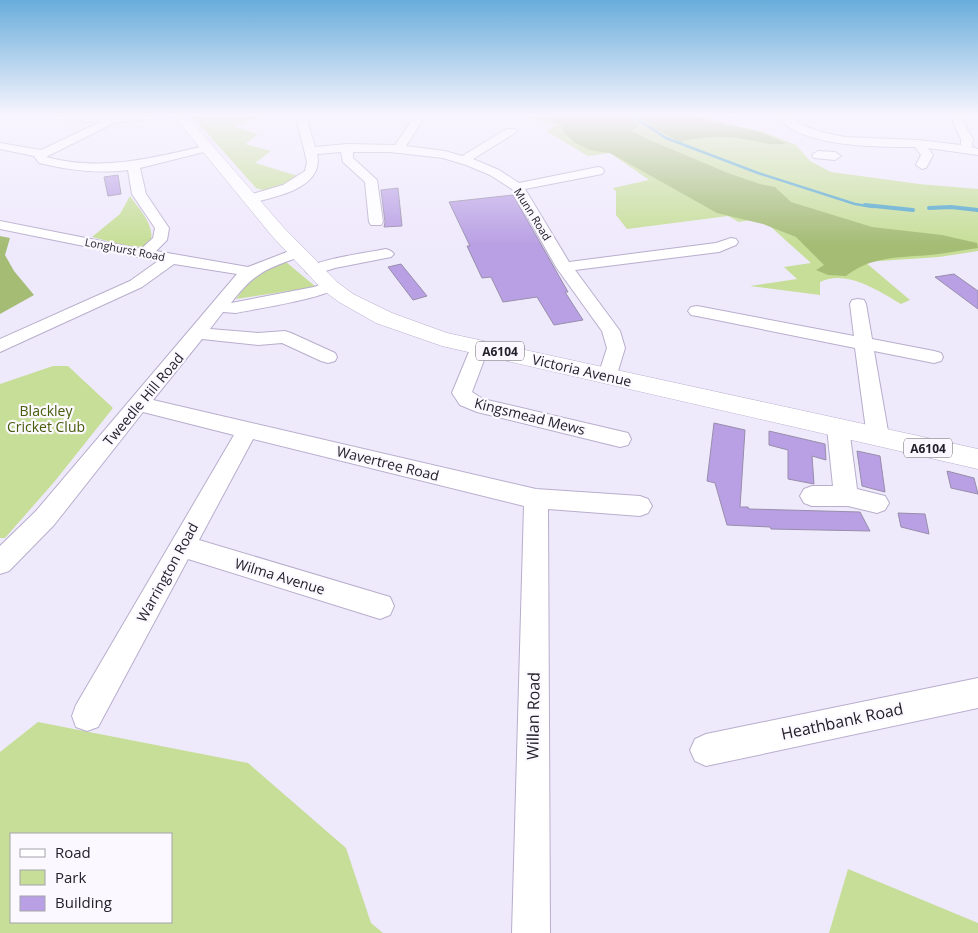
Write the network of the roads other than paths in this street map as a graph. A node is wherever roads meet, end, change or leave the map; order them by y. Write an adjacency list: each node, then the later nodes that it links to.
1 (41, 159): 10 (street)
2 (164, 159): 10 (street)
3 (217, 159): 13 (main road, Victoria Avenue / A6104)
4 (312, 159): 13 (street)
5 (348, 159): 14 (street)
6 (457, 159): 8 (street, Munn Road)
7 (925, 159): 9 (street)
8 (463, 160): 12 (street, Munn Road)
9 (922, 165)
10 (133, 166): 18 (street)
11 (598, 171): 12 (street)
12 (517, 187): 21 (street, Munn Road)
13 (251, 199): 17 (main road, Victoria Avenue / A6104)
14 (376, 222)
15 (0, 225): 18 (street, Longhurst Road)
16 (731, 242): 21 (street)
17 (297, 253): 22 (main road, Victoria Avenue / A6104); 23 (street, Tweedle Hill Road)
18 (144, 254): 20 (street, Longhurst Road)
19 (386, 254): 22 (street)
20 (172, 258): 23 (street, Longhurst Road); 30 (street)
21 (564, 267): 34 (street, Munn Road)
22 (313, 270): 24 (main road, Victoria Avenue / A6104)
23 (250, 272): 26 (street, Tweedle Hill Road)
24 (330, 286): 26 (street); 31 (main road, Victoria Avenue / A6104)
25 (858, 304): 29 (street)
26 (218, 308): 28 (street, Tweedle Hill Road)
27 (697, 311): 29 (street)
28 (198, 333): 32 (street); 35 (street, Tweedle Hill Road)
29 (864, 343): 33 (street); 38 (street)
30 (0, 346)
31 (480, 347): 34 (main road, Victoria Avenue / A6104); 39 (street, Kingsmead Mews)
32 (328, 357)
33 (934, 357)
34 (608, 376): 36 (main road, Victoria Avenue / A6104)
35 (139, 404): 37 (street, Wavertree Road); 47 (street, Tweedle Hill Road)
36 (838, 428): 38 (main road, Victoria Avenue / A6104); 42 (street)
37 (248, 429): 43 (street, Wavertree Road); 46 (street, Warrington Road)
38 (878, 437): 40 (main road, Victoria Avenue / A6104)
39 (620, 439)
40 (978, 458)
41 (812, 496): 42 (street)
42 (848, 496): 44 (street)
43 (536, 499): 45 (street, Wavertree Road); 52 (street, Willan Road)
44 (877, 503)
45 (640, 506)
46 (181, 546): 48 (street, Wilma Avenue); 50 (street, Warrington Road)
47 (0, 563)
48 (380, 606)
49 (978, 693): 51 (street, Heathbank Road)
50 (87, 716)
51 (706, 750)
52 (531, 933)

